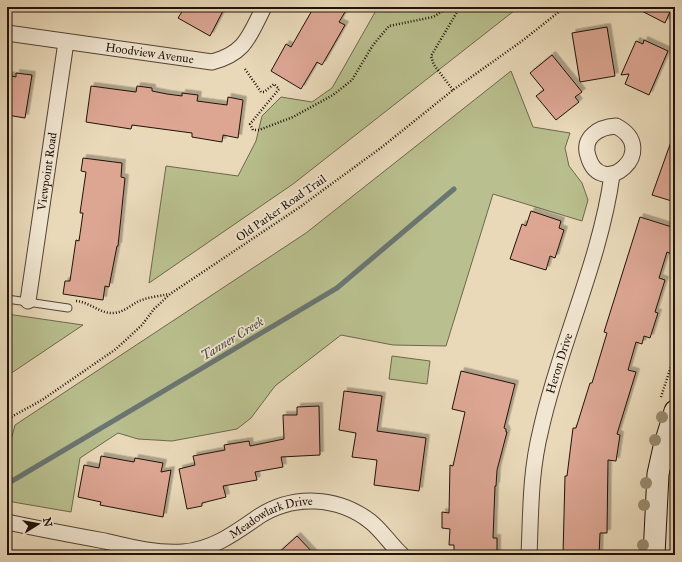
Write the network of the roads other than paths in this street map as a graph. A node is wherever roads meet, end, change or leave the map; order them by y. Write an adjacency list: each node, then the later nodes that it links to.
1 (264, 7): 3 (street, Hoodview Avenue)
2 (7, 33): 3 (street, Hoodview Avenue)
3 (66, 42): 6 (street, Viewpoint Road)
4 (612, 175): 11 (street, Heron Drive)
5 (7, 299): 6 (lane)
6 (28, 301): 7 (lane)
7 (68, 308)
8 (675, 411): 12 (main road)
9 (7, 522): 10 (street, Meadowlark Drive)
10 (402, 555)
11 (530, 555)
12 (654, 555)

